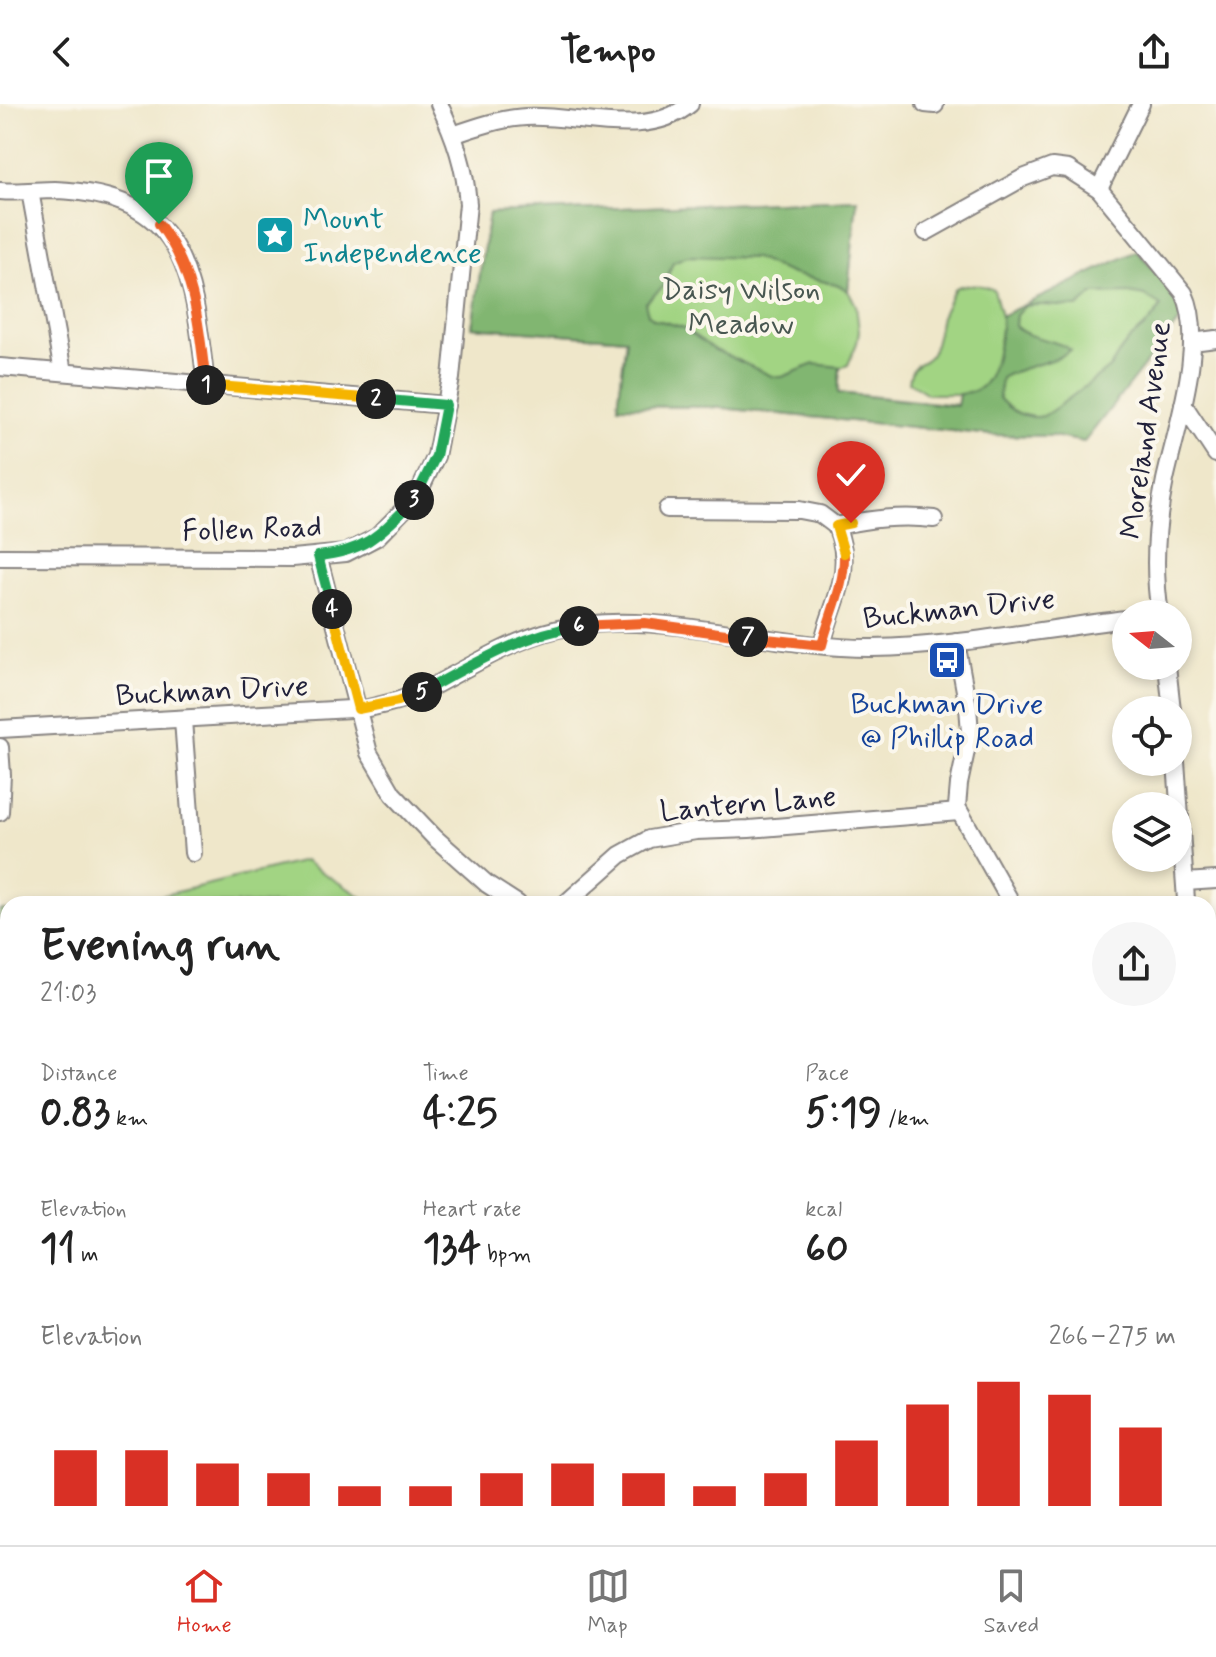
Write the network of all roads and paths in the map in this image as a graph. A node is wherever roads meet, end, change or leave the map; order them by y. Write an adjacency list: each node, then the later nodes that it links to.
1 (439, 104): 4 (street, Follen Road)
2 (690, 104): 4 (street)
3 (1141, 104): 5 (street)
4 (453, 135): 15 (street, Follen Road)
5 (1099, 189): 8 (street, Moreland Avenue); 10 (street, Moreland Avenue)
6 (0, 191): 7 (street)
7 (30, 191): 12 (street); 13 (street)
8 (926, 232)
9 (1216, 339): 10 (street)
10 (1192, 342): 14 (street, Moreland Avenue)
11 (0, 367): 12 (street)
12 (63, 372): 13 (street)
13 (206, 385): 15 (street)
14 (1183, 404): 16 (street); 22 (street, Moreland Avenue)
15 (446, 405): 20 (street, Follen Road)
16 (1216, 454)
17 (667, 509): 19 (street)
18 (934, 519): 19 (street)
19 (836, 526): 25 (street)
20 (318, 556): 21 (street, Follen Road); 26 (street)
21 (0, 557)
22 (1159, 600)
23 (1112, 621): 24 (street, Buckman Drive)
24 (956, 642): 25 (street, Buckman Drive); 32 (street)
25 (822, 645): 26 (street, Buckman Drive)
26 (358, 709): 27 (street, Buckman Drive); 36 (street)
27 (183, 720): 28 (street, Buckman Drive); 33 (street)
28 (0, 729)
29 (0, 747): 31 (street)
30 (1177, 776): 35 (street)
31 (0, 812)
32 (959, 812): 37 (street, Lantern Lane); 38 (street)
33 (193, 853)
34 (1216, 880): 35 (street)
35 (1185, 882): 39 (street)
36 (506, 896)
37 (574, 896)
38 (1007, 896)
39 (1186, 896)

